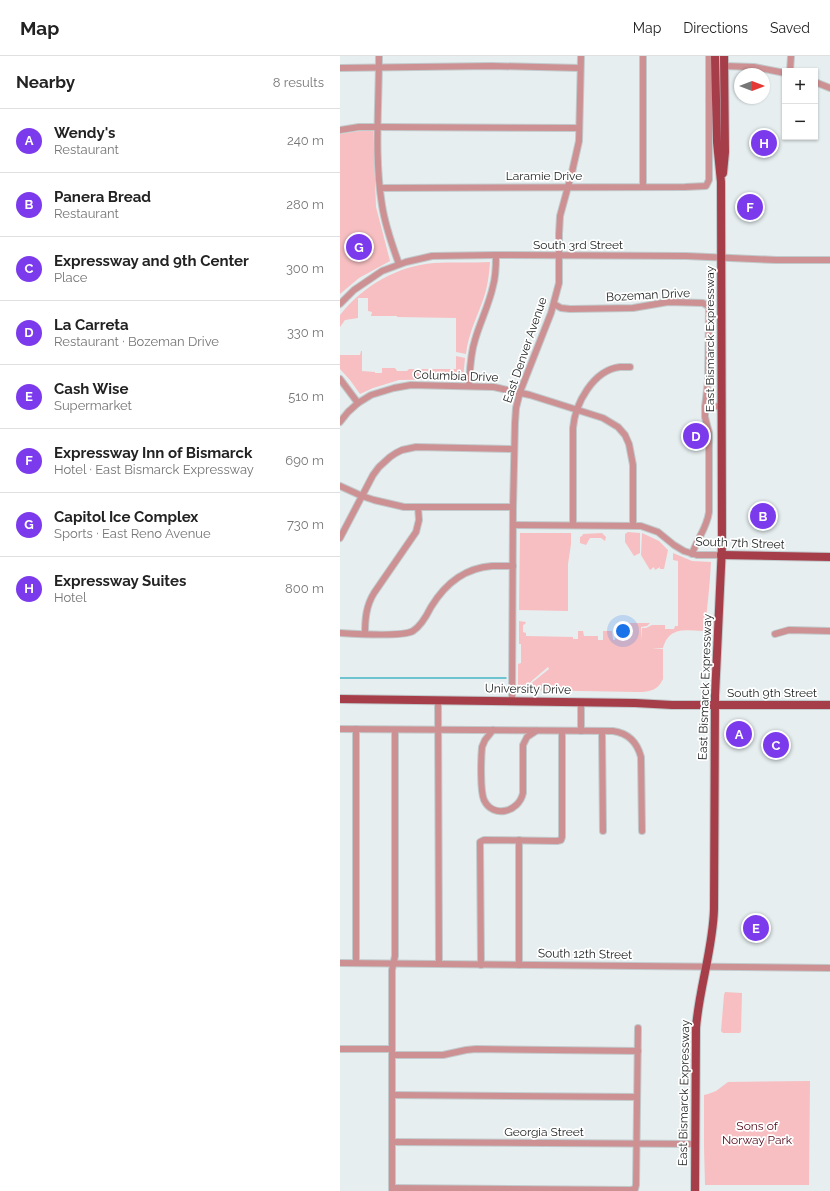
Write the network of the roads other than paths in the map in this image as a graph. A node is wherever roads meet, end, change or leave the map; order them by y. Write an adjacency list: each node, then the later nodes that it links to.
1 (379, 56): 9 (street)
2 (581, 56): 11 (street, East Denver Avenue)
3 (643, 56): 21 (street)
4 (709, 56): 21 (street, Laramie Drive)
5 (716, 56): 8 (main road); 19 (main road, East Bismarck Expressway)
6 (724, 56): 8 (main road, East Bismarck Expressway)
7 (791, 56): 12 (street)
8 (724, 66): 13 (street); 19 (main road, East Bismarck Expressway)
9 (379, 67): 10 (street); 11 (street); 16 (street)
10 (340, 68)
11 (580, 68): 17 (street, East Denver Avenue)
12 (790, 68)
13 (782, 72)
14 (818, 83): 15 (street)
15 (830, 88)
16 (378, 127): 17 (street); 18 (street); 22 (street)
17 (580, 128): 20 (street, East Denver Avenue)
18 (340, 130)
19 (721, 182): 25 (main road, East Bismarck Expressway)
20 (568, 187): 21 (street, Laramie Drive); 22 (street, Laramie Drive); 24 (street, East Denver Avenue)
21 (643, 187)
22 (380, 188): 27 (street)
23 (496, 255): 24 (street, South 3rd Street); 27 (street, South 3rd Street); 32 (street)
24 (559, 256): 25 (street, South 3rd Street); 29 (street, East Denver Avenue)
25 (722, 257): 26 (street, South 3rd Street); 35 (main road, East Bismarck Expressway)
26 (830, 260)
27 (399, 264): 28 (street, South 3rd Street)
28 (340, 304)
29 (554, 304): 33 (street, East Denver Avenue); 36 (street, Bozeman Drive)
30 (630, 367): 37 (street)
31 (340, 379): 34 (street)
32 (470, 386): 33 (street, Columbia Drive); 34 (street, Columbia Drive)
33 (520, 392): 37 (street, Columbia Drive); 39 (street, East Denver Avenue)
34 (358, 403): 38 (street, Columbia Drive)
35 (722, 406): 36 (street); 49 (main road, East Bismarck Expressway)
36 (705, 407): 48 (street, Bozeman Drive)
37 (576, 410): 45 (street); 46 (street, Columbia Drive)
38 (340, 422)
39 (514, 449): 41 (street); 43 (street, East Denver Avenue)
40 (340, 486): 41 (street)
41 (362, 496): 42 (street); 47 (street)
42 (418, 507): 43 (street); 54 (street)
43 (513, 507): 44 (street, East Denver Avenue)
44 (513, 525): 45 (street, South 7th Street); 51 (street, East Denver Avenue)
45 (573, 525): 46 (street, South 7th Street)
46 (633, 525): 48 (street, South 7th Street)
47 (340, 538)
48 (692, 554): 49 (street, South 7th Street)
49 (722, 555): 50 (main road, South 7th Street); 60 (main road, East Bismarck Expressway)
50 (830, 557)
51 (513, 566): 54 (street); 58 (street, East Denver Avenue)
52 (830, 631): 55 (street)
53 (340, 634): 54 (street)
54 (365, 634)
55 (775, 634)
56 (340, 700): 57 (main road, University Drive)
57 (438, 700): 58 (main road, University Drive); 65 (street)
58 (512, 701): 59 (main road, University Drive)
59 (581, 702): 60 (main road, University Drive); 69 (street)
60 (715, 705): 61 (main road, South 9th Street); 80 (main road, East Bismarck Expressway)
61 (830, 705)
62 (340, 729): 63 (street)
63 (356, 729): 64 (street); 75 (street)
64 (394, 730): 65 (street); 76 (street)
65 (438, 730): 66 (street); 77 (street)
66 (493, 730): 67 (street); 67 (street)
67 (538, 731): 68 (street)
68 (562, 731): 69 (street); 73 (street)
69 (580, 731): 70 (street)
70 (602, 731): 71 (street); 72 (street)
71 (642, 830)
72 (603, 831)
73 (519, 840): 78 (street); 79 (street)
74 (340, 963): 75 (street, South 12th Street)
75 (356, 963): 76 (street, South 12th Street)
76 (393, 964): 77 (street, South 12th Street); 85 (street)
77 (439, 964): 78 (street, South 12th Street)
78 (481, 964): 79 (street, South 12th Street)
79 (519, 965): 80 (street, South 12th Street)
80 (706, 967): 81 (street, South 12th Street); 90 (main road, East Bismarck Expressway)
81 (830, 968)
82 (638, 1028): 84 (street)
83 (340, 1049): 85 (street)
84 (638, 1051): 85 (street); 87 (street)
85 (392, 1052): 86 (street)
86 (392, 1095): 87 (street); 88 (street)
87 (637, 1098): 89 (street)
88 (392, 1142): 89 (street, Georgia Street); 91 (street)
89 (637, 1144): 90 (street, Georgia Street); 92 (street)
90 (695, 1144): 93 (main road, East Bismarck Expressway)
91 (392, 1190): 92 (street)
92 (582, 1190)
93 (695, 1191)

